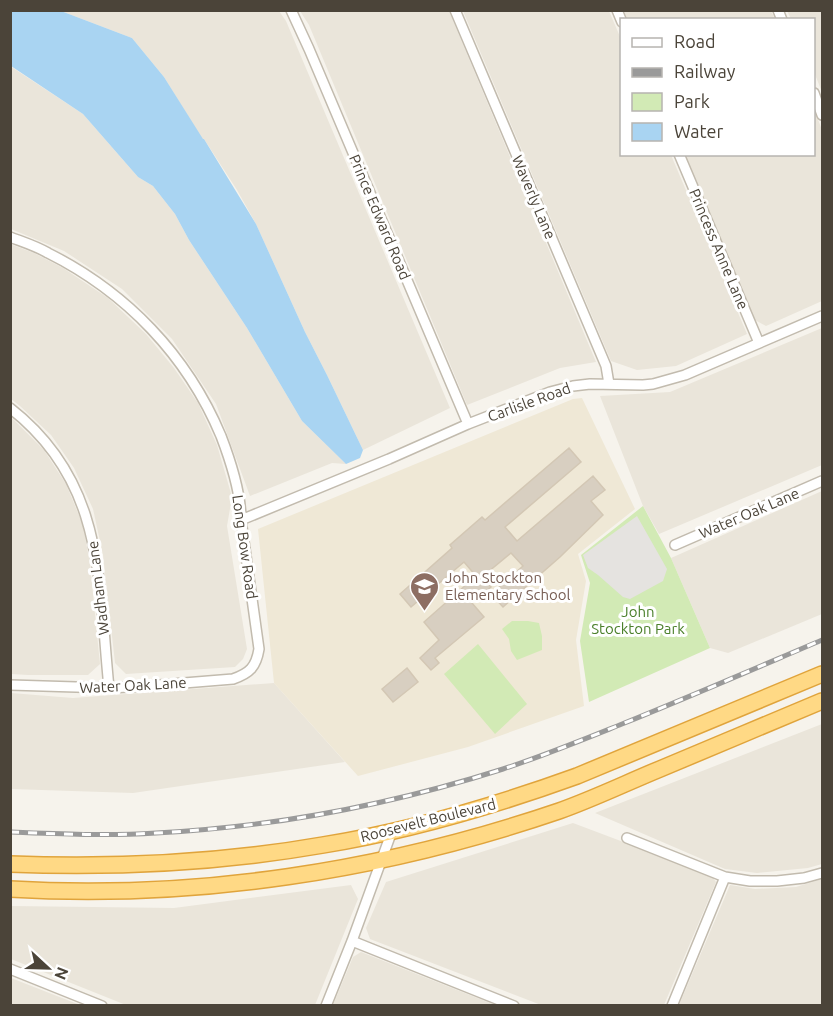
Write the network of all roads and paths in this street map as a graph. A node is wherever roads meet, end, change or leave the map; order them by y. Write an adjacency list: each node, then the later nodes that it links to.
1 (291, 10): 11 (street, Prince Edward Road)
2 (455, 10): 9 (street, Waverly Lane)
3 (815, 98): 4 (street)
4 (822, 115)
5 (680, 156): 8 (street, Princess Anne Lane)
6 (10, 237): 13 (street, Long Bow Road)
7 (822, 316): 8 (street, Carlisle Road)
8 (759, 343): 9 (street, Carlisle Road)
9 (609, 384): 11 (street, Carlisle Road)
10 (10, 408): 18 (street, Wadham Lane)
11 (468, 424): 13 (street, Carlisle Road)
12 (822, 481): 14 (street, Water Oak Lane)
13 (241, 520): 15 (street, Long Bow Road)
14 (675, 545)
15 (252, 669): 18 (street, Water Oak Lane)
16 (822, 674): 20 (highway, Roosevelt Boulevard)
17 (10, 685): 18 (street, Water Oak Lane)
18 (109, 688)
19 (822, 701): 22 (highway, Roosevelt Boulevard)
20 (392, 831): 22 (street); 23 (highway, Roosevelt Boulevard)
21 (627, 838): 25 (street)
22 (382, 860): 26 (highway, Roosevelt Boulevard); 27 (street)
23 (10, 864)
24 (822, 873): 25 (street)
25 (725, 877): 32 (street)
26 (10, 890)
27 (352, 941): 30 (street); 31 (street)
28 (10, 969): 29 (street)
29 (102, 1005)
30 (326, 1005)
31 (514, 1005)
32 (672, 1005)

